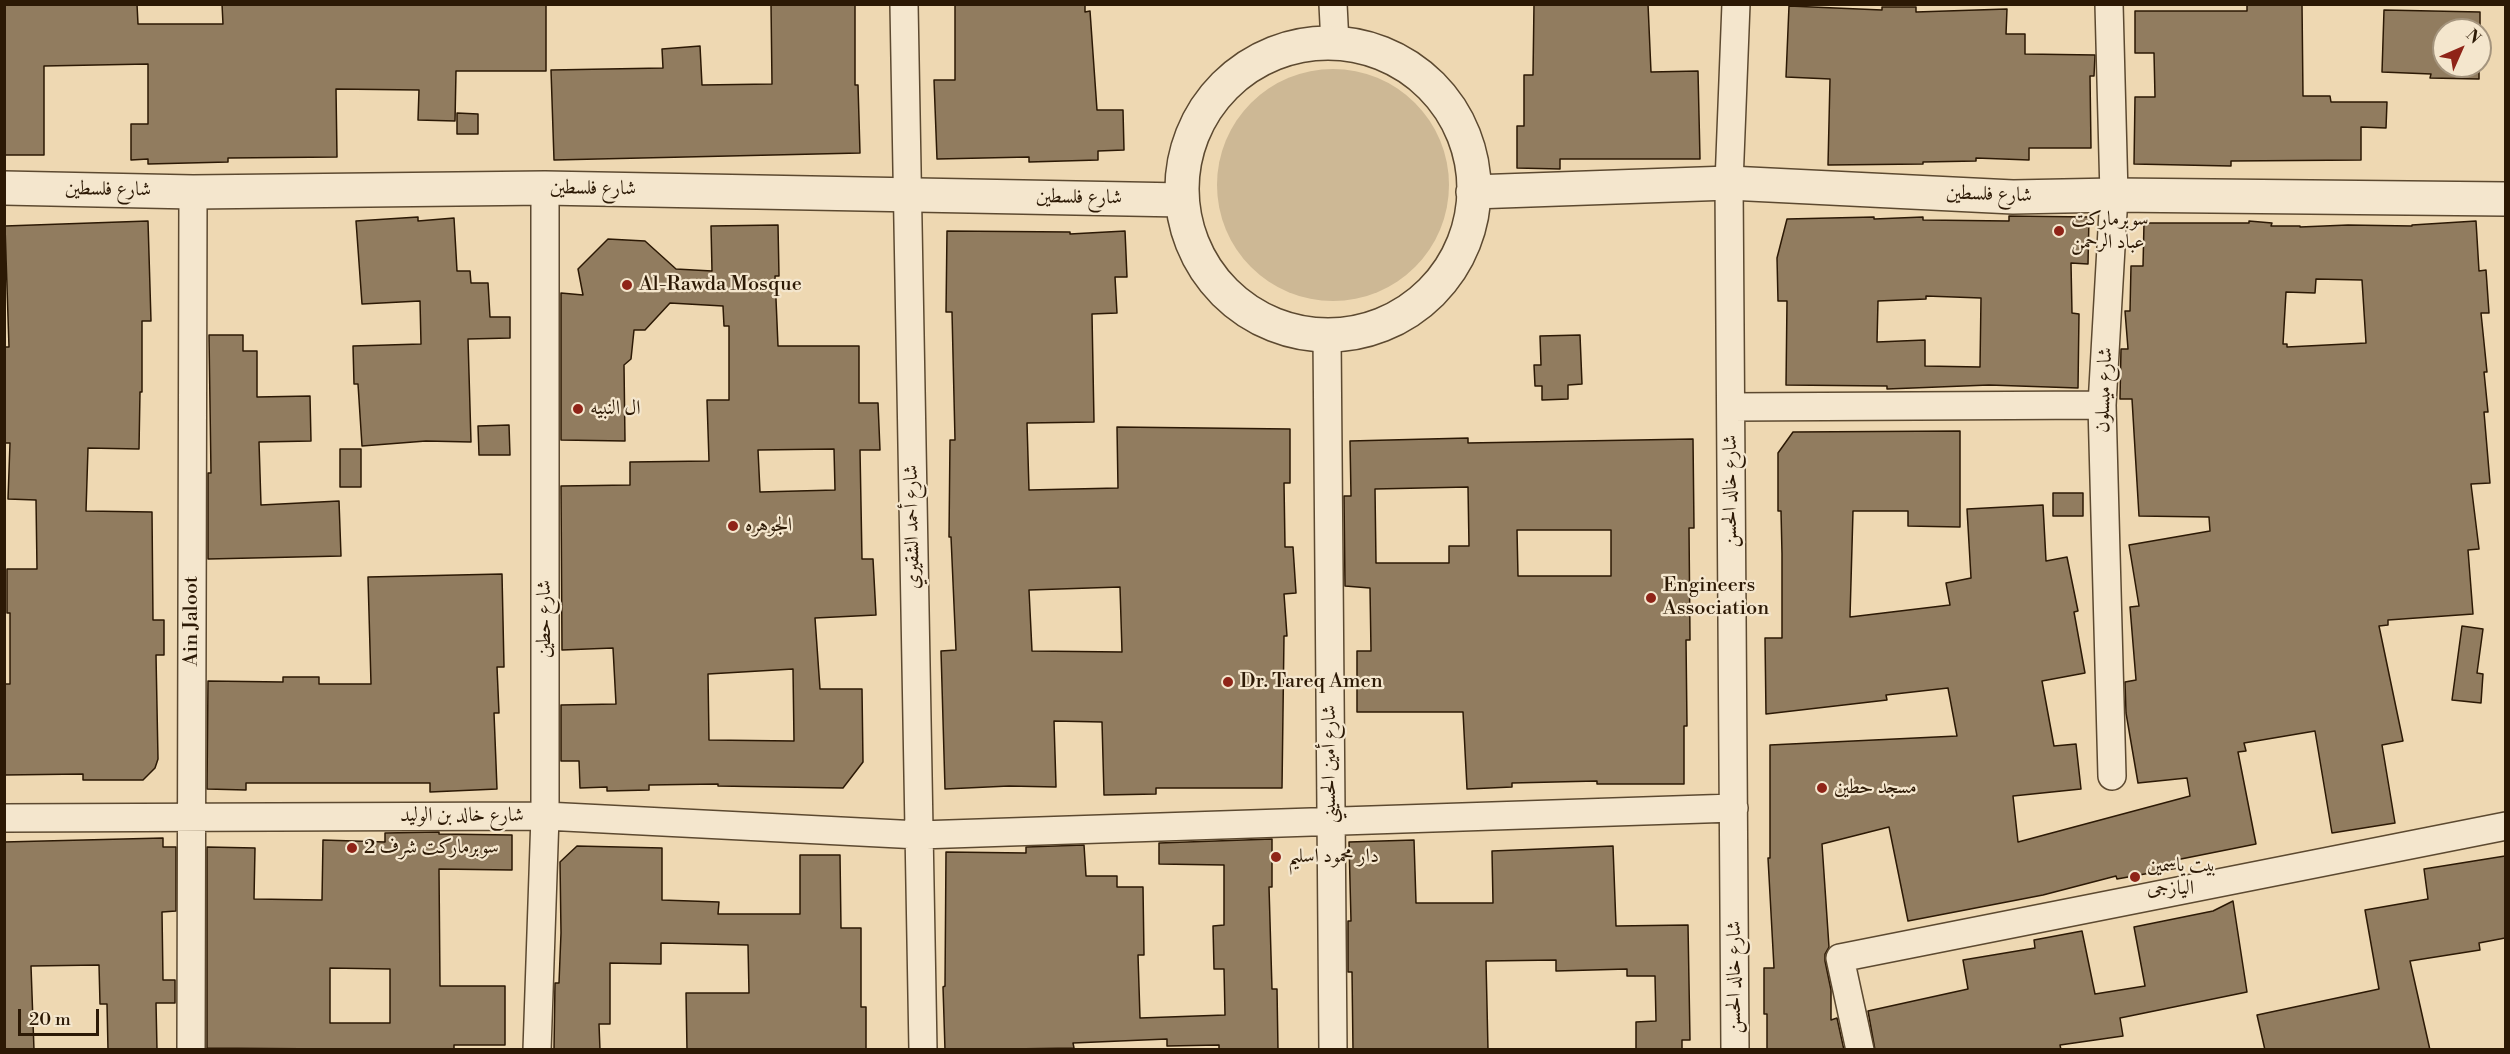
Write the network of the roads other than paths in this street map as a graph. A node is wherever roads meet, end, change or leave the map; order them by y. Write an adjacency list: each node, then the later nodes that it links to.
1 (904, 4): 11 (street, شارع أحمد الشقيري)
2 (1333, 4): 5 (street)
3 (1736, 4): 6 (street, شارع خالد الحسن)
4 (2109, 4): 12 (street, شارع ميسلون)
5 (1335, 44): 10 (street); 14 (street)
6 (1729, 183): 10 (street, شارع فلسطين); 12 (street, شارع فلسطين); 17 (street, شارع خالد الحسن)
7 (4, 188): 9 (street, شارع فلسطين)
8 (546, 188): 9 (street, شارع فلسطين); 11 (street, شارع فلسطين); 20 (street, شارع حطين)
9 (193, 192): 22 (street, Ain Jaloot)
10 (1473, 192): 15 (street)
11 (906, 194): 14 (street, شارع فلسطين); 25 (street, شارع أحمد الشقيري)
12 (2114, 195): 13 (street, شارع فلسطين); 16 (street, شارع ميسلون)
13 (2505, 199)
14 (1182, 200): 15 (street)
15 (1327, 335): 23 (street, شارع أمين الحسيني)
16 (2102, 405): 17 (street); 18 (street, شارع ميسلون)
17 (1731, 407): 19 (street, شارع خالد الحسن)
18 (2112, 776)
19 (1734, 808): 23 (street, شارع خالد بن الوليد); 30 (street, شارع خالد الحسن)
20 (545, 816): 22 (street, شارع خالد بن الوليد); 25 (street, شارع خالد بن الوليد); 27 (street, شارع حطين)
21 (4, 818): 22 (street, شارع خالد بن الوليد)
22 (191, 818): 26 (street, Ain Jaloot)
23 (1331, 822): 25 (street, شارع خالد بن الوليد); 29 (street, شارع أمين الحسيني)
24 (2505, 825): 31 (street)
25 (919, 835): 28 (street, شارع أحمد الشقيري)
26 (191, 1050)
27 (537, 1050)
28 (923, 1050)
29 (1333, 1050)
30 (1735, 1050)
31 (1860, 1050)

